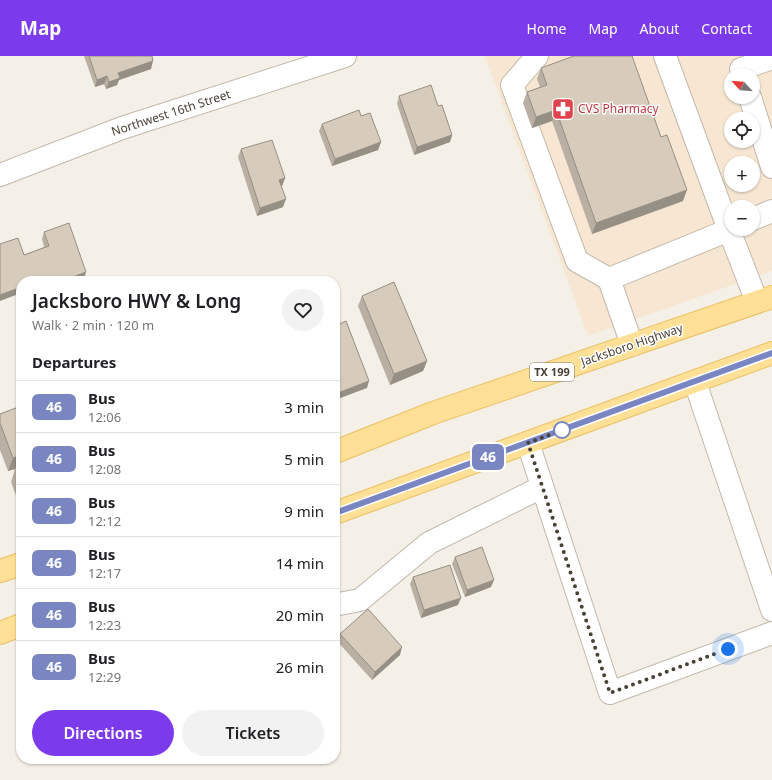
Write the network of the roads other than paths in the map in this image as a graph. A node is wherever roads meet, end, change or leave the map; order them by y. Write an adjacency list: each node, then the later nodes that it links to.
1 (345, 56): 8 (street, Northwest 16th Street)
2 (537, 56): 14 (street)
3 (666, 56): 10 (street)
4 (772, 58): 5 (street)
5 (740, 67)
6 (752, 104): 7 (street)
7 (772, 167)
8 (0, 175)
9 (772, 211): 11 (street)
10 (724, 213)
11 (760, 216)
12 (724, 231): 14 (street)
13 (733, 236): 15 (street)
14 (609, 278): 16 (street)
15 (764, 300): 16 (main road, Jacksboro Highway / TX 199)
16 (632, 345): 20 (main road, Jacksboro Highway / TX 199)
17 (772, 353): 18 (main road)
18 (695, 382): 19 (main road); 26 (street)
19 (528, 443): 21 (street); 22 (main road)
20 (340, 450)
21 (542, 487): 25 (street); 28 (street)
22 (340, 511)
23 (16, 566): 24 (main road)
24 (0, 571)
25 (340, 604)
26 (772, 610)
27 (16, 627): 29 (main road)
28 (772, 632)
29 (0, 633)

